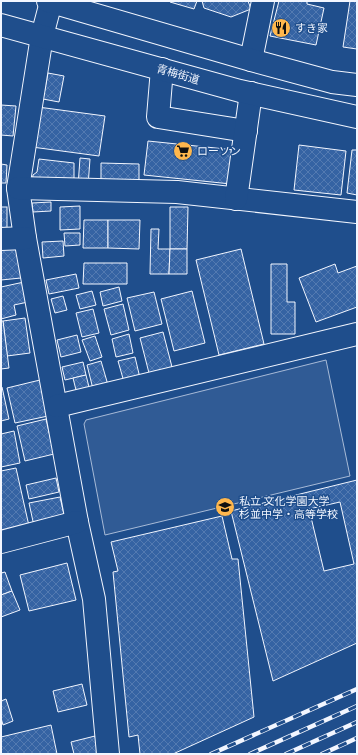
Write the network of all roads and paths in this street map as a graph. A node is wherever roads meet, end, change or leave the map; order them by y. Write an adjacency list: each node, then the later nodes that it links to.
1 (263, 1): 5 (street)
2 (50, 2): 4 (street); 5 (street)
3 (1, 26): 4 (street, 青梅街道)
4 (42, 36): 6 (street, 青梅街道); 11 (street)
5 (252, 60): 7 (street)
6 (162, 69): 8 (street, 青梅街道); 10 (street)
7 (357, 85)
8 (251, 93): 9 (street, 青梅街道); 10 (street)
9 (357, 117)
10 (246, 131): 12 (street)
11 (18, 188): 12 (street); 14 (street)
12 (236, 199): 13 (street)
13 (357, 212)
14 (25, 238): 15 (street); 17 (street)
15 (1, 239)
16 (357, 334): 17 (street)
17 (57, 406): 18 (street)
18 (77, 522): 19 (street); 20 (street)
19 (1, 542)
20 (108, 754)

